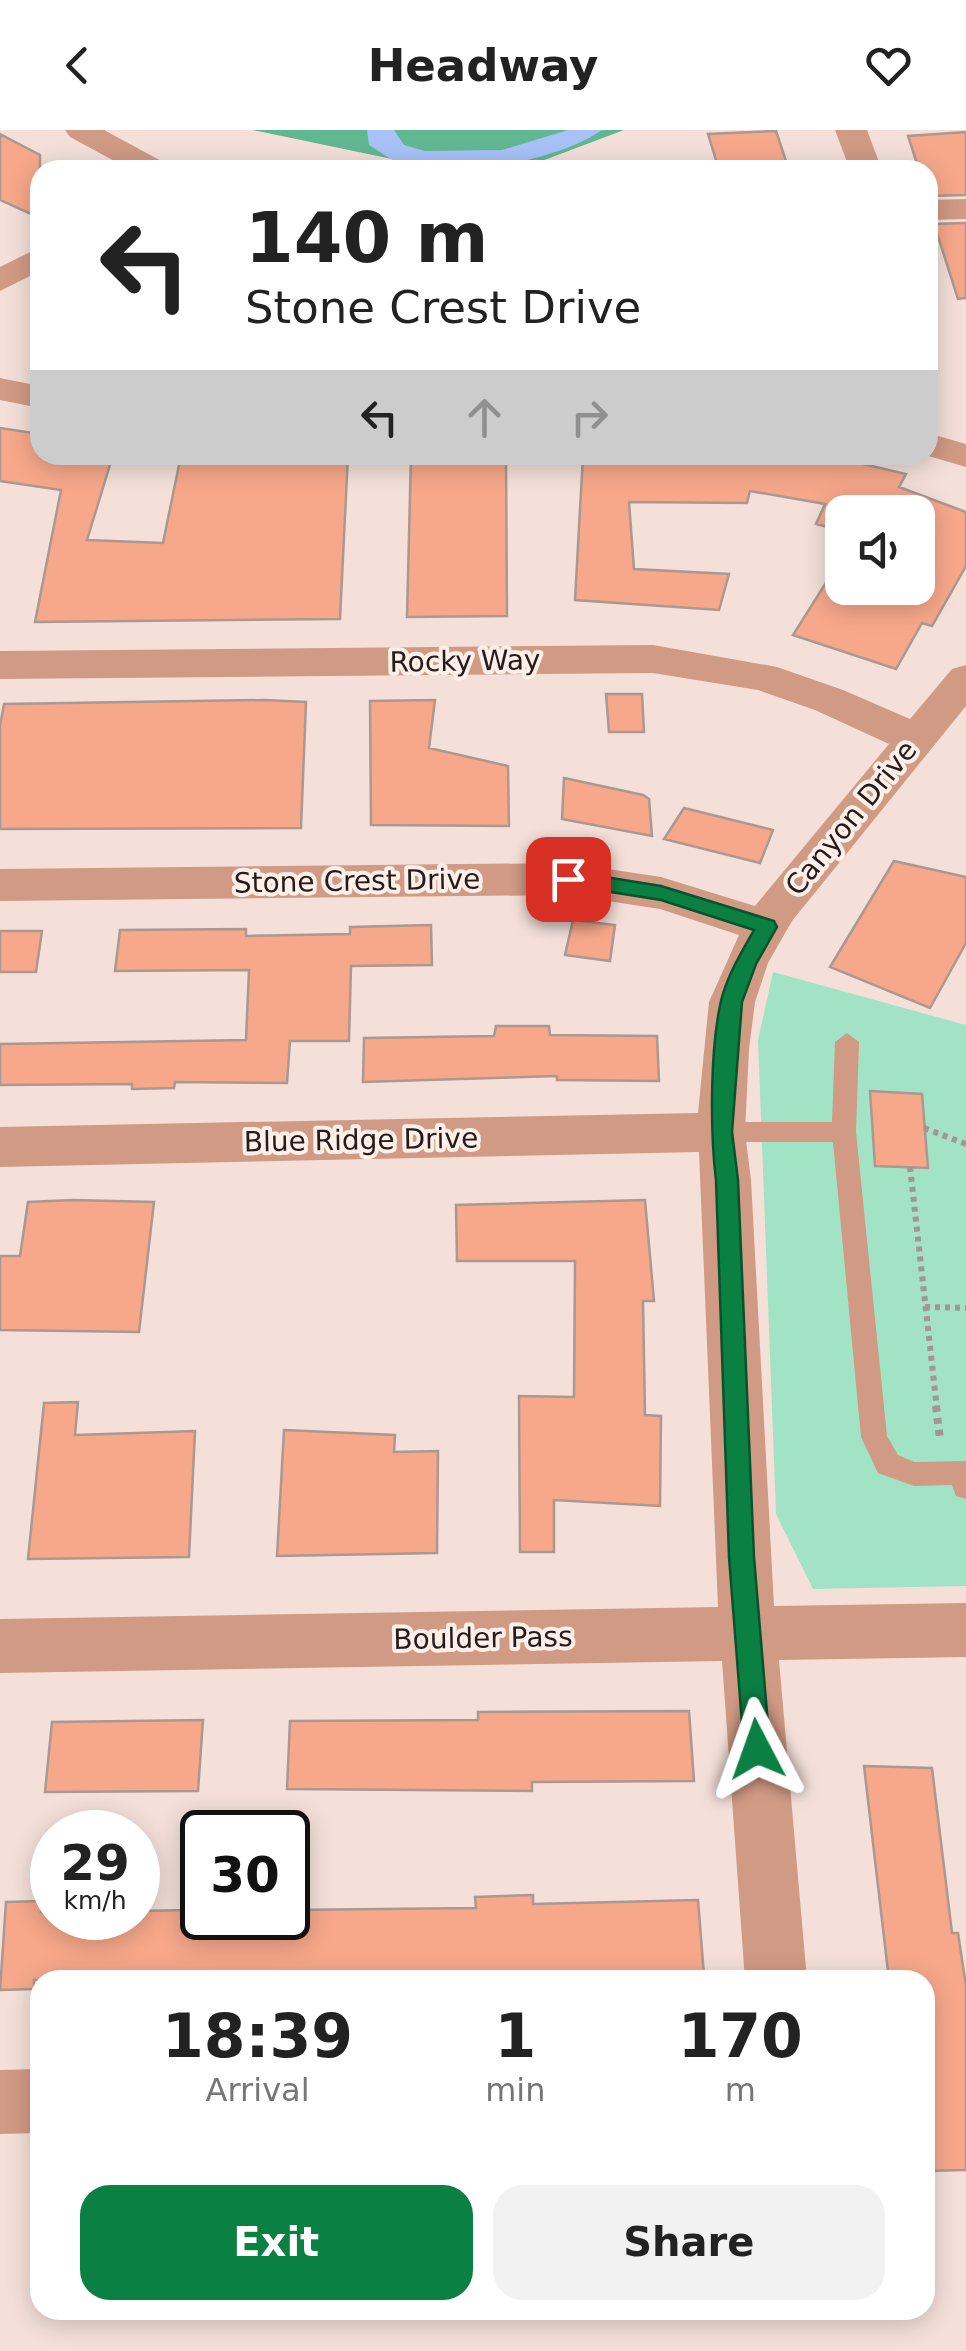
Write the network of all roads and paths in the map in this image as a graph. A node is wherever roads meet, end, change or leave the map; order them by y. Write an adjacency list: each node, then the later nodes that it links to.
1 (81, 130): 3 (street)
2 (851, 130): 4 (street)
3 (136, 160)
4 (862, 160)
5 (966, 209): 6 (street)
6 (938, 210)
7 (30, 263): 8 (street)
8 (0, 281)
9 (0, 389): 10 (street)
10 (30, 395)
11 (938, 447): 12 (street)
12 (966, 456)
13 (0, 665): 15 (street, Rocky Way)
14 (966, 679): 15 (street, Canyon Drive)
15 (916, 739): 17 (street, Canyon Drive)
16 (0, 885): 17 (street, Stone Crest Drive)
17 (767, 927): 20 (street, Canyon Drive)
18 (847, 1042): 21 (lane)
19 (924, 1128): 22 (path)
20 (721, 1132): 21 (lane); 23 (street, Blue Ridge Drive); 30 (street, Canyon Drive)
21 (844, 1132): 28 (lane)
22 (966, 1144)
23 (0, 1147)
24 (910, 1167): 25 (path)
25 (925, 1307): 26 (path); 27 (path)
26 (966, 1308)
27 (953, 1445)
28 (965, 1477)
29 (966, 1630): 30 (street, Boulder Pass)
30 (748, 1634): 31 (street, Boulder Pass); 32 (street, Canyon Drive)
31 (0, 1646)
32 (775, 1970)
33 (30, 2101): 34 (street)
34 (0, 2102)

